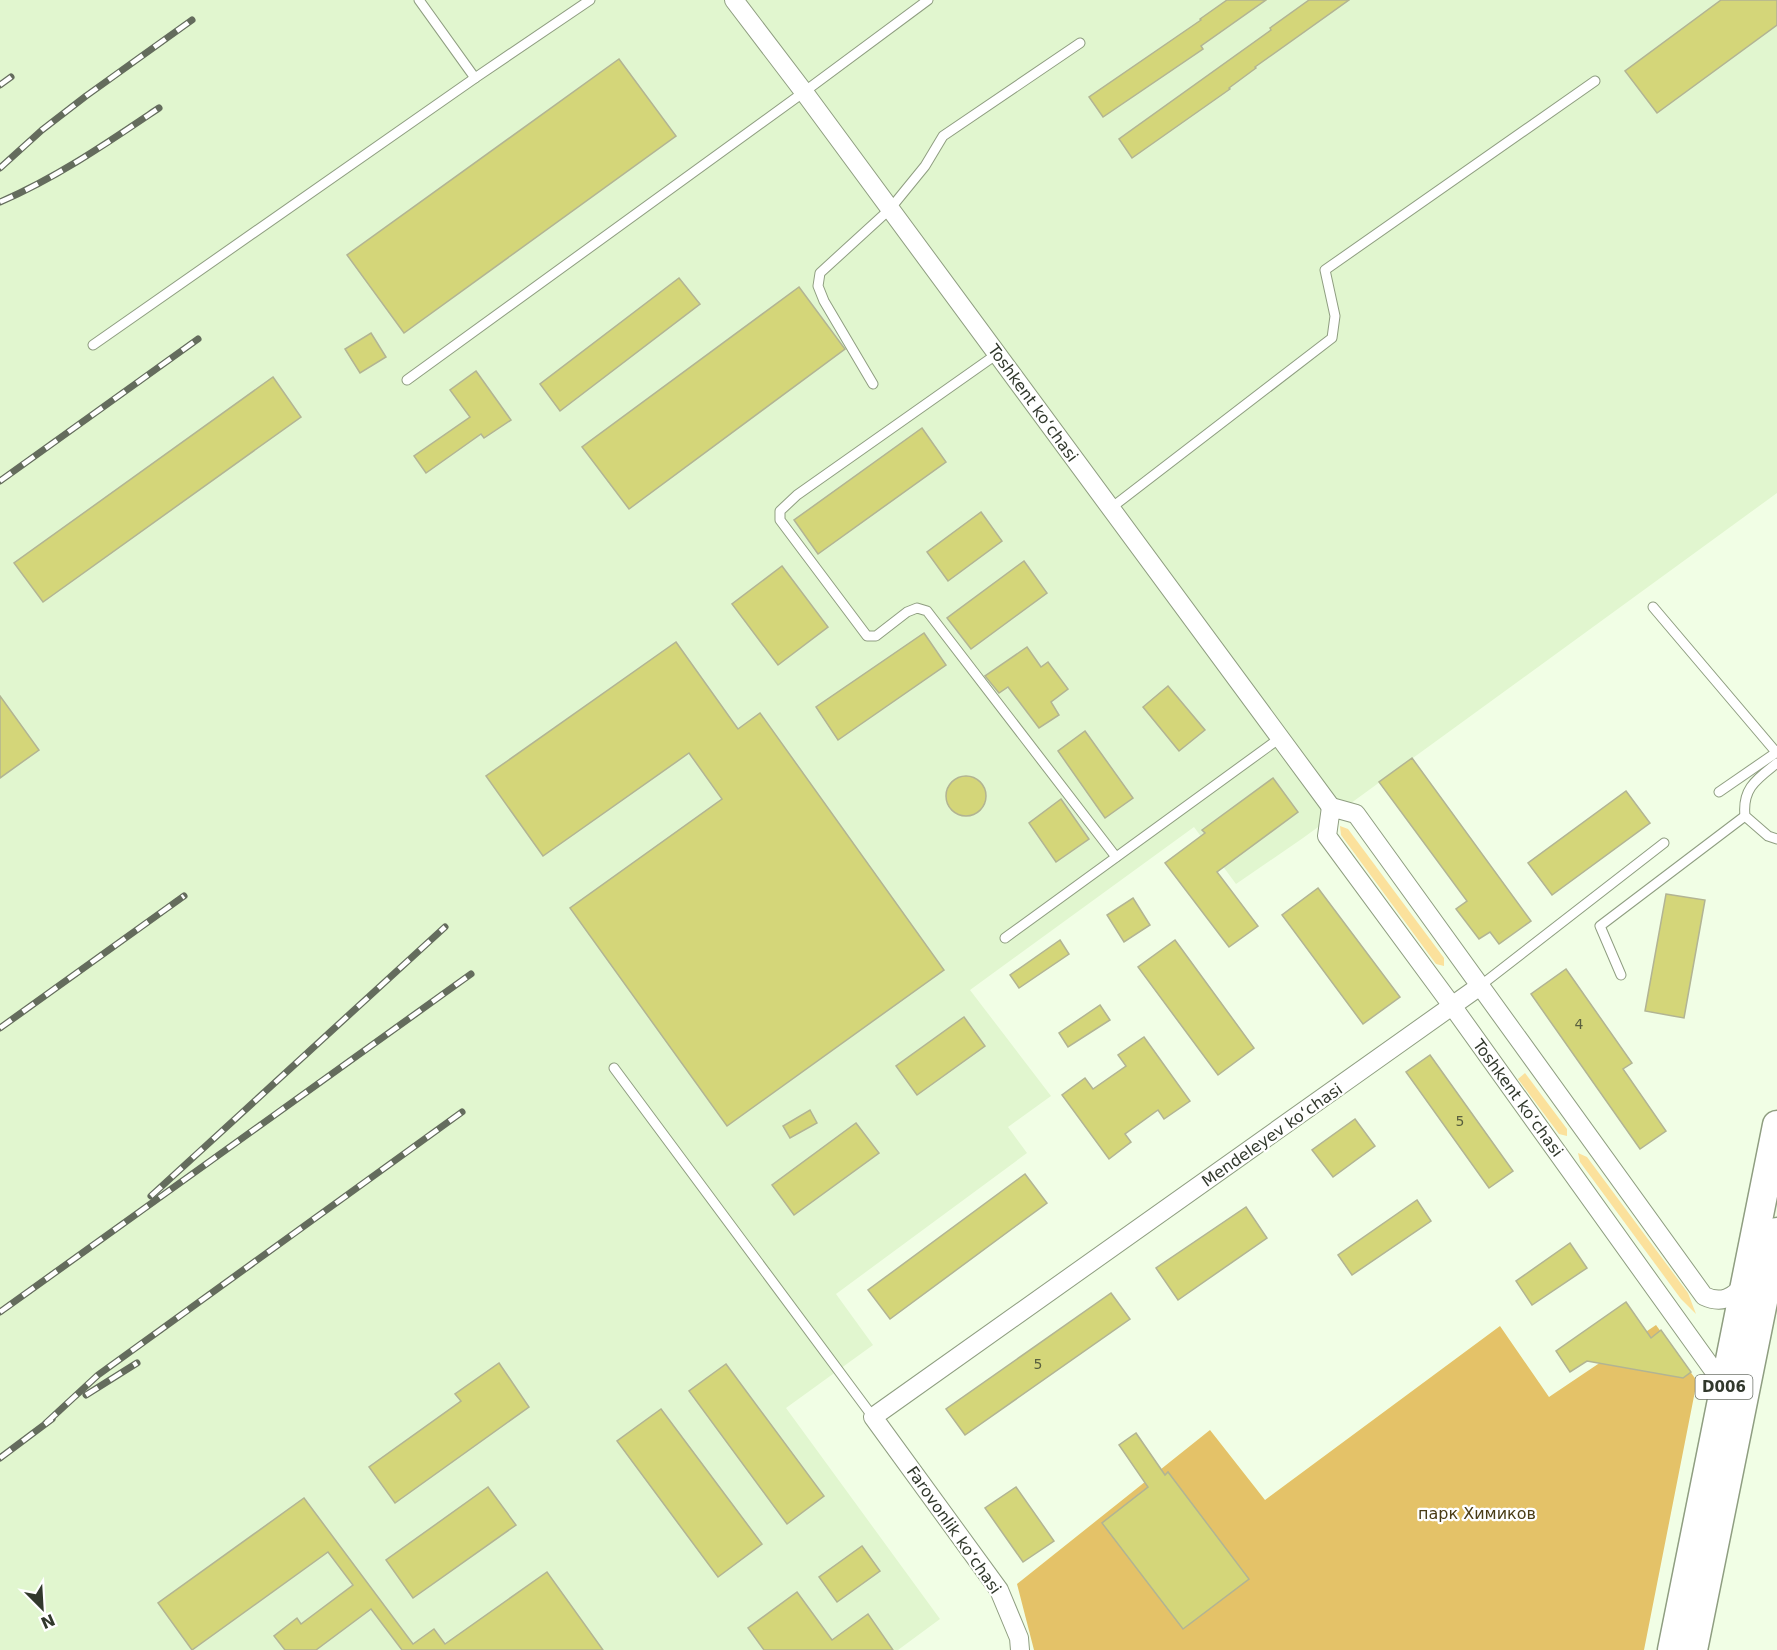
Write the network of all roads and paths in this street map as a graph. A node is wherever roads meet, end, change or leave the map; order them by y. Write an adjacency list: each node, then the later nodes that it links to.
1 (419, 0): 6 (lane)
2 (590, 0): 6 (lane)
3 (734, 0): 8 (street, Toshkent ko‘chasi)
4 (928, 0): 8 (lane)
5 (1080, 43): 9 (lane)
6 (475, 78): 10 (lane)
7 (1595, 81): 14 (lane)
8 (804, 92): 9 (street, Toshkent ko‘chasi); 12 (lane)
9 (891, 209): 11 (street, Toshkent ko‘chasi); 13 (lane)
10 (93, 345)
11 (997, 354): 14 (street, Toshkent ko‘chasi); 24 (lane)
12 (407, 380)
13 (873, 384)
14 (1111, 508): 16 (street, Toshkent ko‘chasi)
15 (1653, 608): 17 (lane)
16 (1280, 738): 20 (street, Toshkent ko‘chasi); 24 (lane)
17 (1777, 752): 19 (lane)
18 (1777, 763): 21 (lane)
19 (1719, 792)
20 (1331, 807): 27 (street); 28 (street, Toshkent ko‘chasi)
21 (1745, 816): 22 (lane); 26 (lane)
22 (1777, 839)
23 (1664, 843): 27 (lane, Mendeleyev ko‘chasi)
24 (1116, 857): 25 (lane)
25 (1005, 938)
26 (1621, 975)
27 (1480, 986): 28 (street, Mendeleyev ko‘chasi); 32 (street)
28 (1453, 1006): 33 (street, Toshkent ko‘chasi); 34 (street, Mendeleyev ko‘chasi)
29 (614, 1068): 34 (lane)
30 (1777, 1125): 32 (main road, D006)
31 (1777, 1232): 37 (main road, D006)
32 (1745, 1283): 33 (main road, D006)
33 (1724, 1385): 36 (main road, D006)
34 (873, 1417): 35 (street, Farovonlik ko‘chasi)
35 (1020, 1650)
36 (1672, 1650)
37 (1693, 1650)

